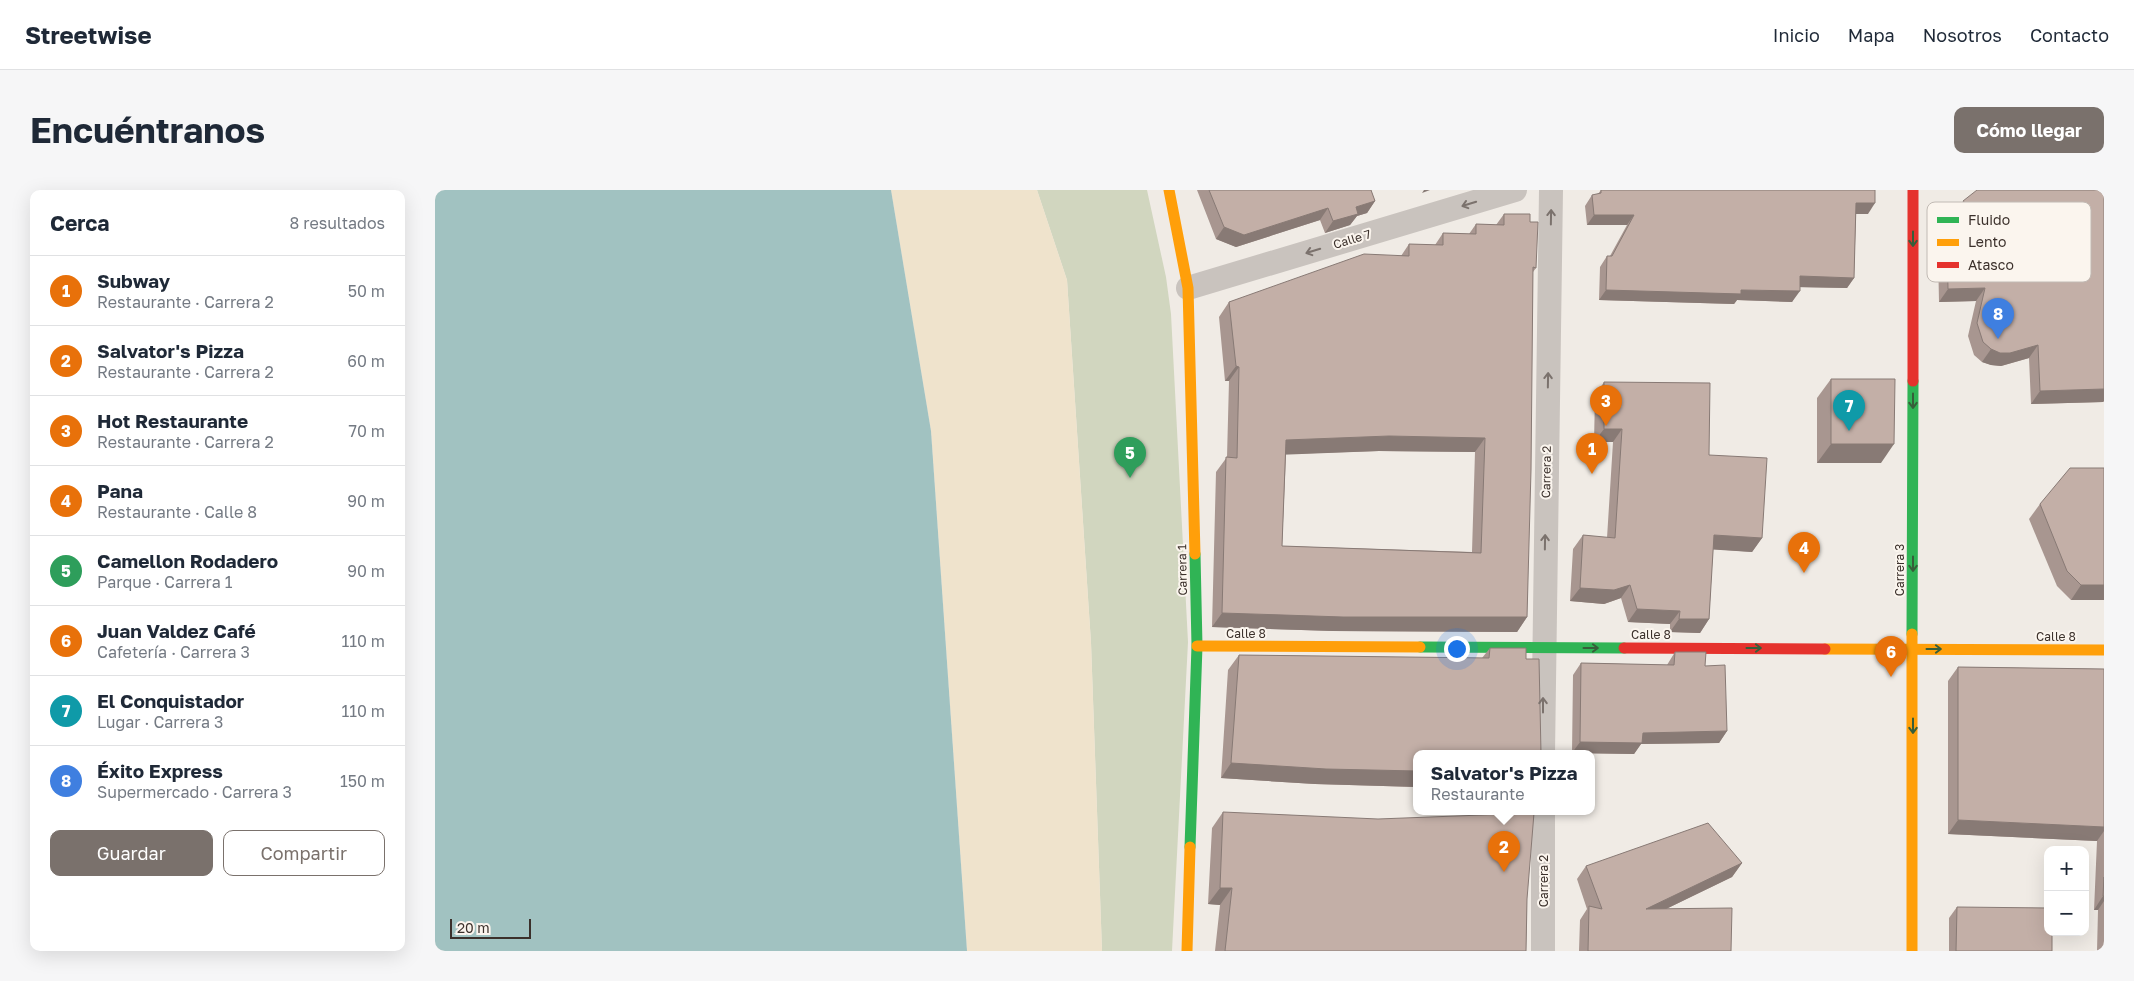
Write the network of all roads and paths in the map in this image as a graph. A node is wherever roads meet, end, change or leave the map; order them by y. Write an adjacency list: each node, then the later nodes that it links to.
1 (1169, 190): 5 (street, Carrera 1)
2 (1515, 190): 5 (street, Calle 7, one-way to 5)
3 (1551, 190): 7 (street, Carrera 2, one-way to 3)
4 (1913, 190): 8 (street, Carrera 3, one-way to 8)
5 (1189, 288): 6 (street, Carrera 1)
6 (1197, 646): 7 (street, Calle 8); 12 (street, Carrera 1)
7 (1543, 647): 8 (street, Calle 8, one-way to 8); 10 (street, Carrera 2, one-way to 7)
8 (1913, 649): 9 (street, Calle 8, one-way to 9); 14 (street, Carrera 3, one-way to 14)
9 (2104, 650)
10 (1543, 750)
11 (1543, 815): 13 (street, Carrera 2)
12 (1187, 951)
13 (1543, 951)
14 (1912, 951)

